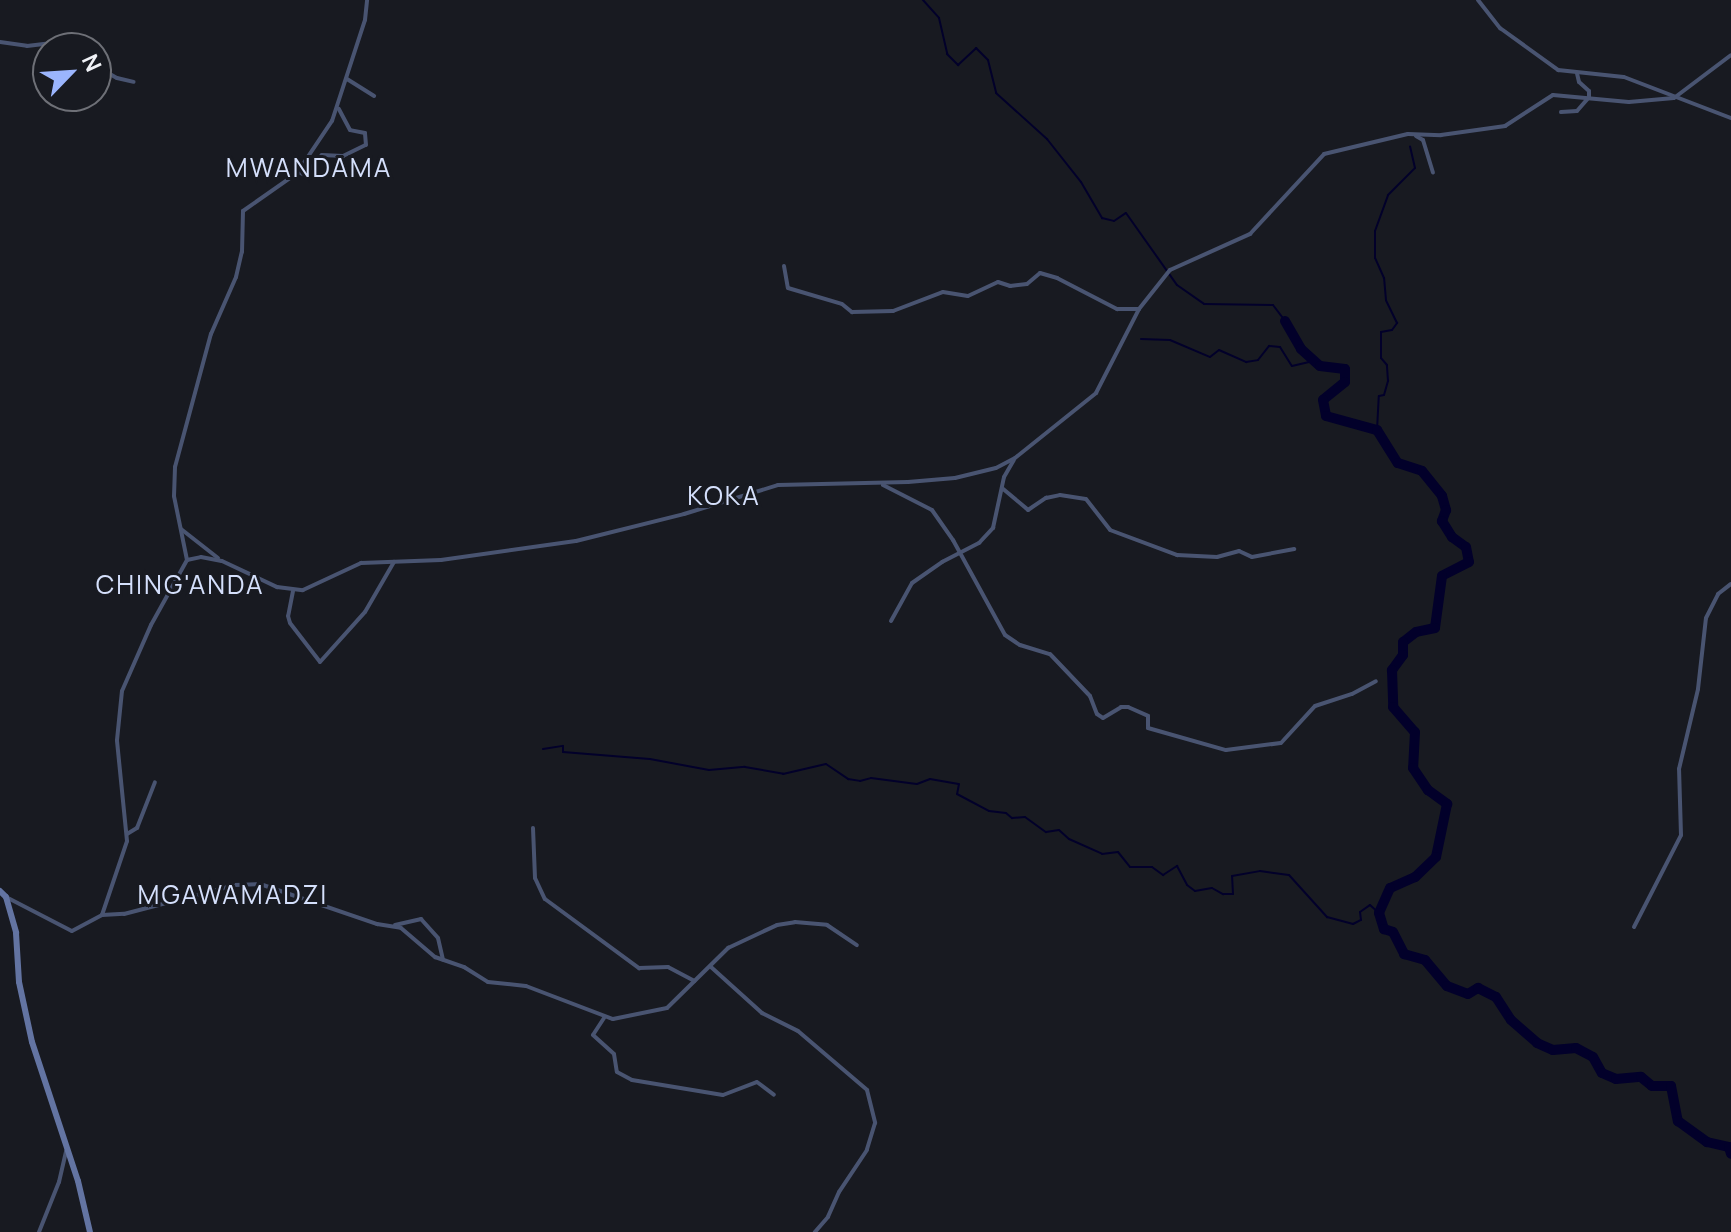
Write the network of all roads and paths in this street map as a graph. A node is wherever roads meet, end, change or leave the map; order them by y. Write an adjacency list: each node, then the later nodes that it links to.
1 (367, 0): 8 (street)
2 (1478, 0): 6 (street)
3 (0, 42): 4 (street)
4 (32, 45)
5 (1731, 55): 12 (street)
6 (1577, 73): 11 (street); 12 (street)
7 (112, 75): 9 (street)
8 (347, 79): 10 (street); 13 (street)
9 (134, 82)
10 (374, 96)
11 (1589, 97): 12 (street); 14 (street); 16 (street)
12 (1674, 98): 15 (street)
13 (339, 109): 17 (street); 17 (street)
14 (1561, 112)
15 (1731, 118)
16 (1408, 134): 18 (street); 20 (street)
17 (298, 172): 24 (street)
18 (1433, 172)
19 (784, 266): 20 (street)
20 (1139, 309): 21 (street)
21 (1015, 458): 22 (street); 23 (street)
22 (881, 484): 26 (street); 29 (street)
23 (1002, 488): 25 (street); 26 (street)
24 (179, 527): 27 (street); 28 (street)
25 (1294, 549)
26 (960, 553): 32 (street); 33 (street)
27 (187, 560): 28 (street); 36 (street)
28 (222, 561): 31 (street)
29 (394, 562): 31 (street); 31 (street)
30 (1731, 584): 40 (street)
31 (293, 591)
32 (891, 621)
33 (1376, 681)
34 (155, 782): 36 (street)
35 (533, 828): 44 (street)
36 (127, 834): 38 (street)
37 (3, 894): 38 (street); 47 (street)
38 (102, 915): 39 (street)
39 (394, 925): 42 (street); 42 (street)
40 (1634, 927)
41 (857, 945): 43 (street)
42 (443, 959): 45 (street)
43 (711, 967): 44 (street); 50 (street)
44 (694, 981): 45 (street)
45 (604, 1018): 46 (street)
46 (774, 1095)
47 (67, 1149): 48 (street); 49 (street)
48 (39, 1232)
49 (90, 1232)
50 (815, 1232)

